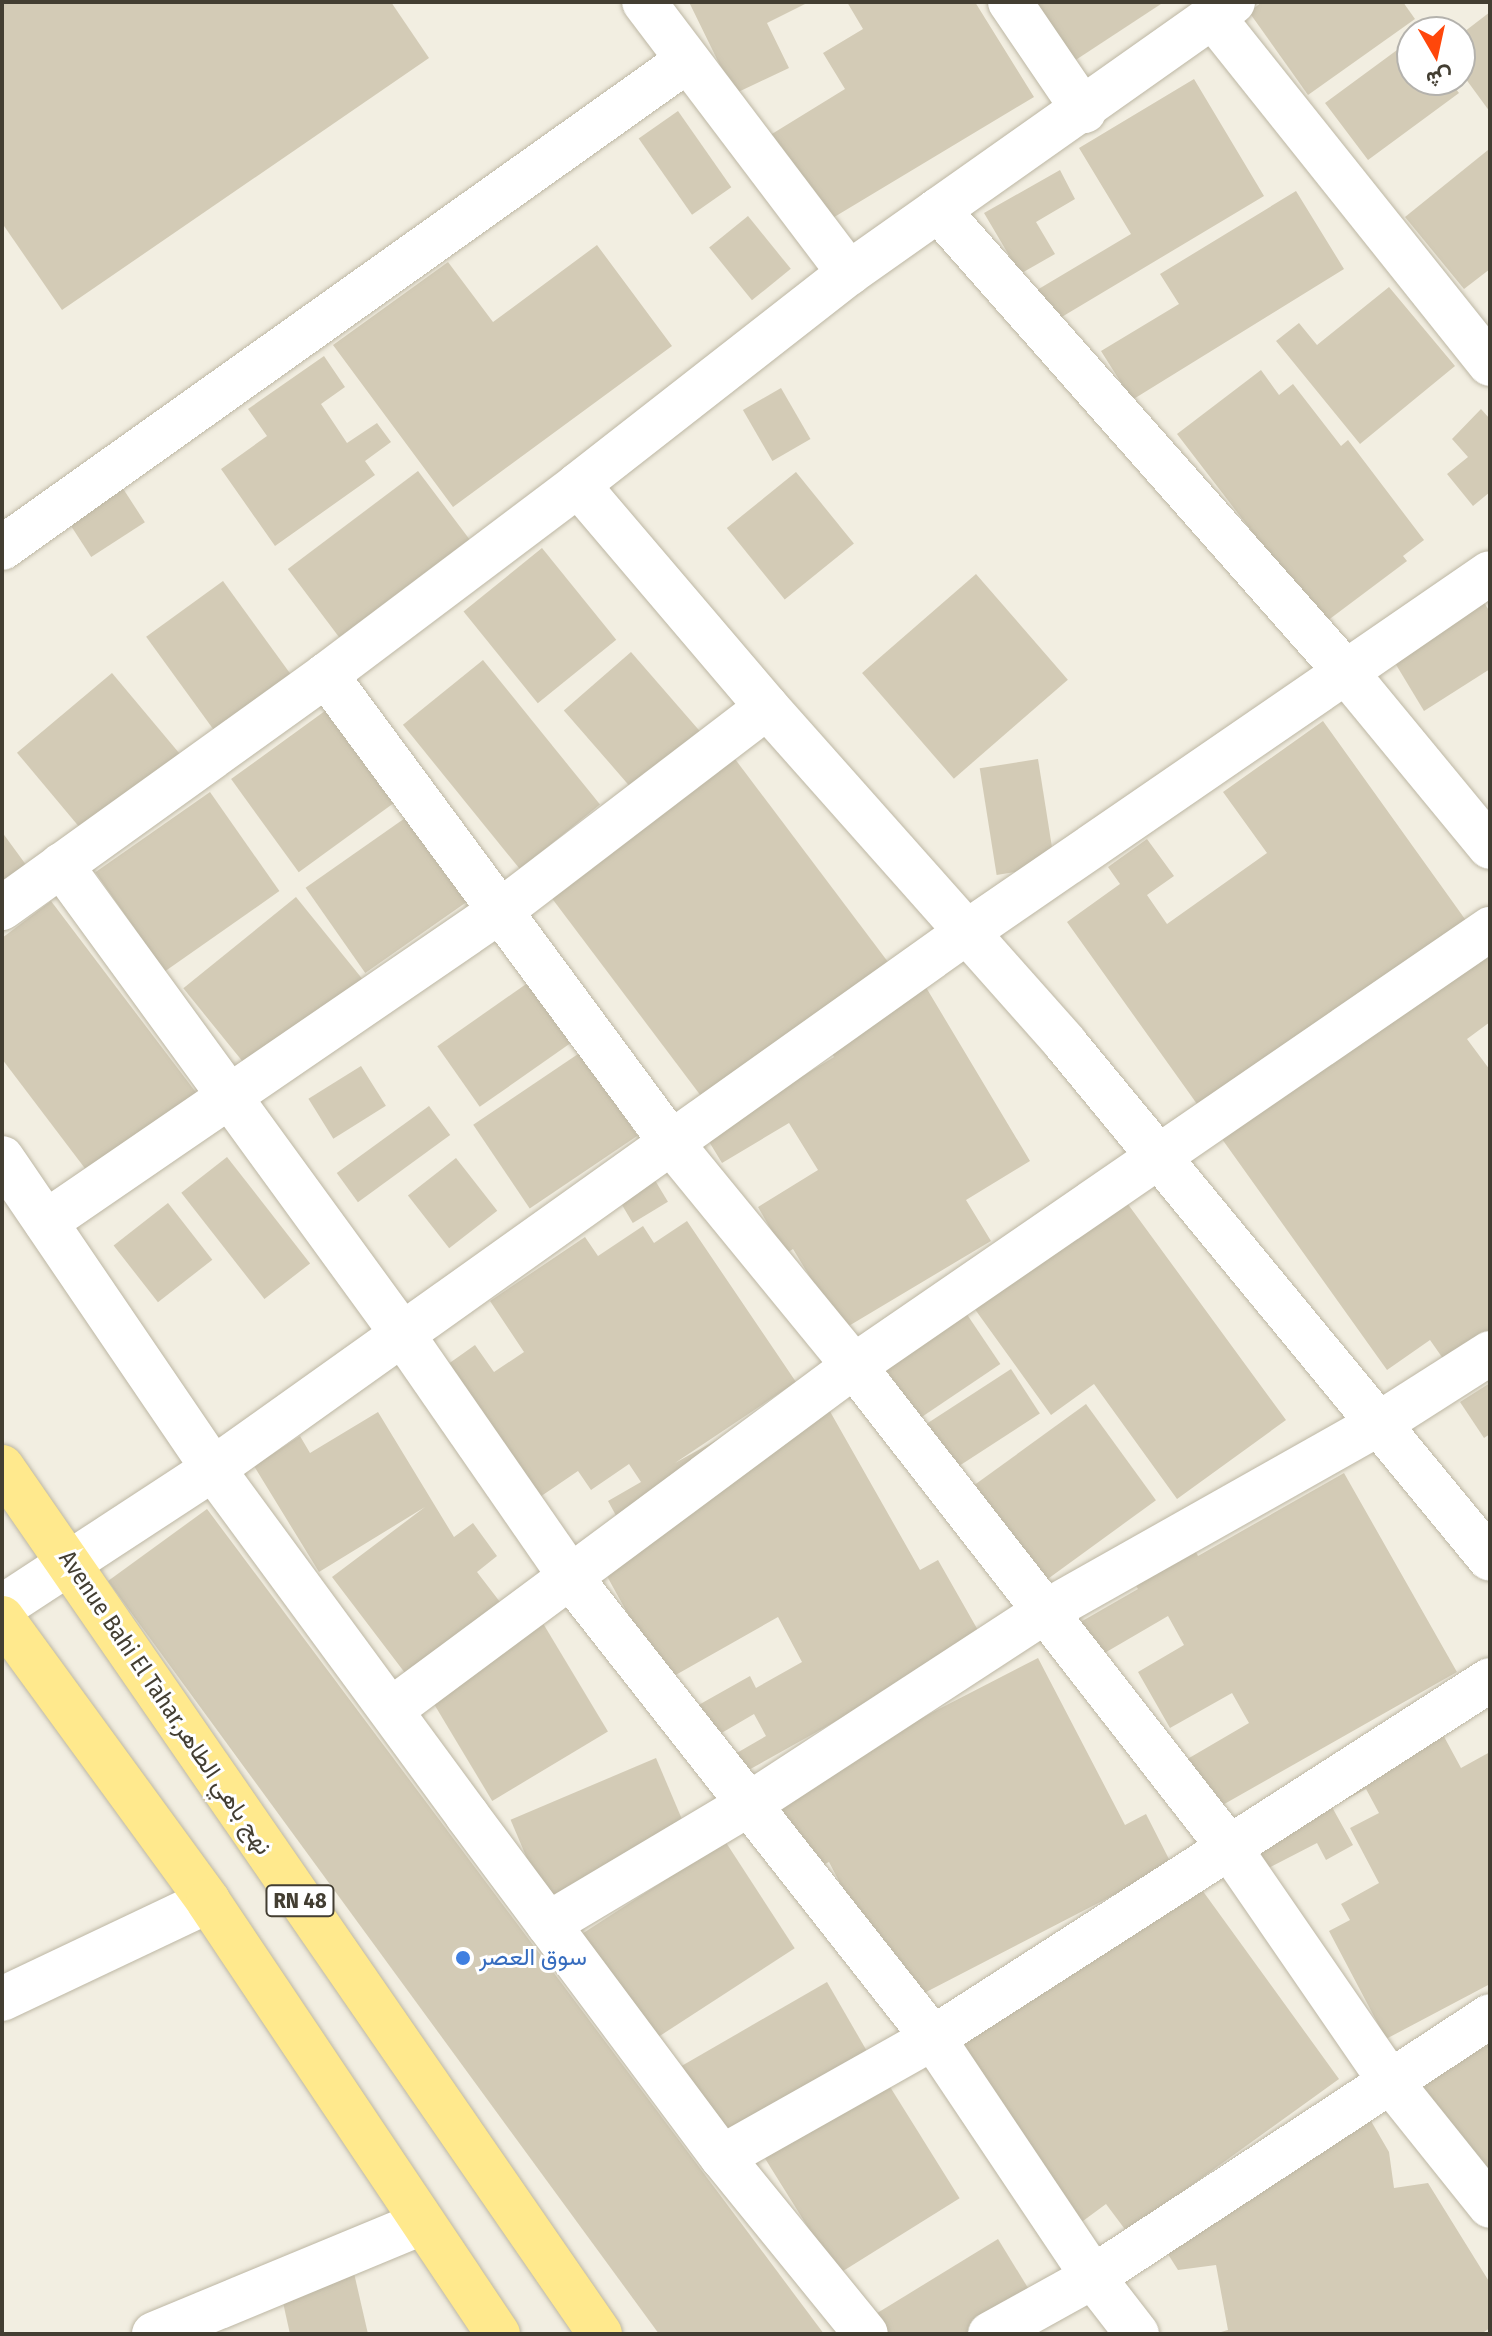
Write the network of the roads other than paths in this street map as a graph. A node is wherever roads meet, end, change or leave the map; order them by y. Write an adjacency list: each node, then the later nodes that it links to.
1 (644, 2): 4 (street)
2 (1010, 2): 5 (street)
3 (1223, 10): 5 (street); 8 (street)
4 (685, 62): 7 (street); 10 (street)
5 (1084, 111): 6 (street)
6 (938, 210): 7 (street); 12 (street)
7 (849, 273): 9 (street)
8 (1490, 364)
9 (578, 485): 13 (street); 14 (street)
10 (2, 548)
11 (1490, 573): 12 (street)
12 (1345, 671): 15 (street); 20 (street)
13 (326, 675): 16 (street); 18 (street)
14 (767, 707): 18 (street); 20 (street)
15 (1488, 840)
16 (61, 865): 17 (street); 21 (street)
17 (2, 908)
18 (503, 909): 21 (street); 22 (street)
19 (1490, 929): 23 (street)
20 (967, 932): 22 (street); 23 (street)
21 (230, 1098): 25 (street); 26 (street)
22 (673, 1145): 26 (street); 28 (street)
23 (1158, 1153): 28 (street); 29 (street)
24 (2, 1158): 25 (street)
25 (46, 1222): 31 (street)
26 (403, 1335): 31 (street); 34 (street)
27 (1490, 1353): 29 (street)
28 (854, 1366): 34 (street); 36 (street)
29 (1377, 1425): 32 (street); 36 (street)
30 (2, 1467): 33 (main road, Avenue Bahi El Tahar,نهج باهي الطاهر / RN 48)
31 (213, 1469): 33 (street); 39 (street)
32 (1490, 1559)
33 (70, 1564): 35 (street); 54 (main road, Avenue Bahi El Tahar,نهج باهي الطاهر / RN 48)
34 (571, 1578): 39 (street); 40 (street)
35 (2, 1607)
36 (1043, 1613): 40 (street); 41 (street)
37 (2, 1618): 42 (main road)
38 (1490, 1680): 41 (street)
39 (392, 1709): 43 (street)
40 (748, 1805): 43 (street); 46 (street)
41 (1231, 1850): 46 (street); 47 (street)
42 (208, 1901): 44 (street); 50 (main road)
43 (548, 1924): 48 (street)
44 (2, 1999)
45 (1490, 2016): 47 (street)
46 (933, 2038): 48 (street); 51 (street)
47 (1390, 2081): 49 (street); 51 (street)
48 (722, 2157): 55 (street)
49 (1490, 2206)
50 (422, 2223): 52 (street); 53 (main road)
51 (1093, 2277): 56 (street); 57 (street)
52 (154, 2334)
53 (498, 2334)
54 (600, 2334)
55 (866, 2334)
56 (990, 2334)
57 (1137, 2334)

